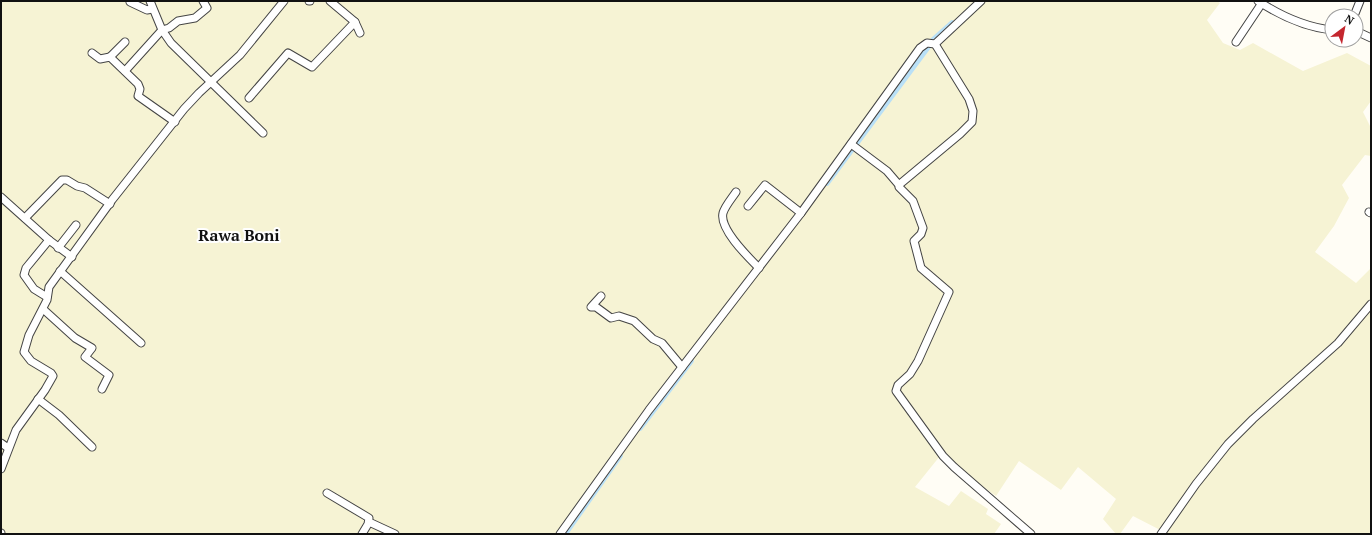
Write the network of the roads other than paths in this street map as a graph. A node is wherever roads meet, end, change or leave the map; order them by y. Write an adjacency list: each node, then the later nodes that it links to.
1 (132, 1): 8 (street)
2 (150, 1): 8 (street)
3 (203, 1): 11 (street)
4 (284, 1): 19 (street)
5 (330, 1): 9 (street)
6 (981, 1): 15 (street)
7 (1260, 2): 10 (street); 14 (street)
8 (152, 9): 11 (street)
9 (355, 22): 12 (street); 20 (street)
10 (1324, 29)
11 (162, 30): 18 (street); 19 (street)
12 (360, 33)
13 (126, 42): 17 (street)
14 (1236, 42)
15 (931, 44): 23 (street); 24 (street)
16 (92, 53): 17 (street)
17 (110, 57): 18 (street)
18 (125, 71): 21 (street)
19 (210, 82): 21 (street); 22 (street)
20 (249, 98)
21 (175, 122): 27 (street)
22 (263, 133)
23 (853, 146): 24 (street); 29 (street)
24 (899, 185): 54 (street)
25 (736, 192): 35 (street)
26 (1, 197): 30 (street)
27 (110, 204): 30 (street); 34 (street)
28 (748, 206): 29 (street)
29 (801, 213): 35 (street)
30 (24, 218): 32 (street)
31 (76, 225): 33 (street)
32 (49, 240): 33 (street); 38 (street)
33 (58, 248): 34 (street)
34 (72, 257): 36 (street)
35 (759, 268): 42 (street)
36 (60, 270): 38 (street); 41 (street)
37 (601, 296): 42 (street)
38 (47, 297): 40 (street)
39 (1371, 304): 55 (street)
40 (44, 309): 43 (street); 44 (street)
41 (141, 343)
42 (682, 367): 53 (street)
43 (102, 389)
44 (38, 399): 46 (street); 47 (street)
45 (1, 443): 47 (street)
46 (92, 447)
47 (8, 448): 48 (street)
48 (1, 469)
49 (327, 493): 50 (street)
50 (369, 522): 51 (street); 52 (street)
51 (362, 534)
52 (395, 534)
53 (560, 534)
54 (1031, 534)
55 (1161, 534)

